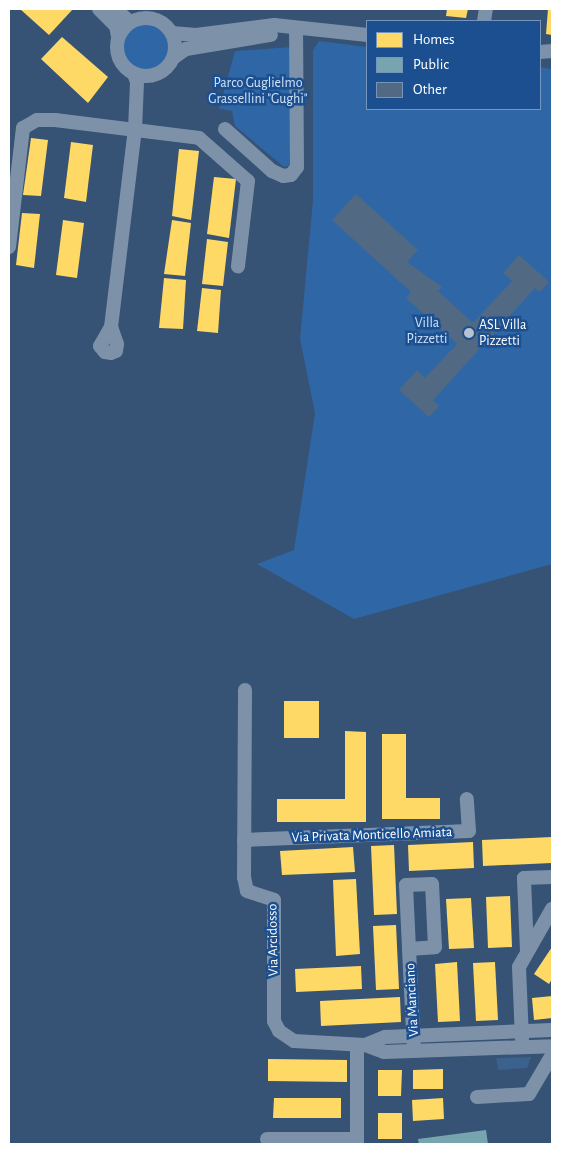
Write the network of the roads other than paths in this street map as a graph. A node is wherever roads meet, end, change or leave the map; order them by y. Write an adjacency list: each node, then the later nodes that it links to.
1 (100, 9): 8 (street)
2 (115, 9): 4 (street)
3 (157, 14): 4 (street); 6 (street)
4 (136, 17): 8 (street)
5 (296, 29): 6 (street); 7 (street); 9 (street); 13 (street)
6 (172, 33): 9 (street)
7 (366, 35)
8 (118, 36): 10 (street)
9 (173, 58): 11 (street)
10 (134, 74): 11 (street); 12 (street)
11 (154, 75): 12 (street)
12 (135, 130): 14 (street); 15 (street); 16 (street)
13 (225, 130)
14 (10, 247)
15 (238, 266)
16 (111, 327)
17 (245, 690): 19 (street, Via Arcidosso)
18 (468, 800): 19 (street, Via Privata Monticello Amiata)
19 (244, 840): 27 (street, Via Arcidosso)
20 (552, 877): 23 (street)
21 (552, 909): 23 (street)
22 (409, 949): 22 (street, Via Manciano); 26 (street, Via Manciano)
23 (527, 950): 25 (street)
24 (552, 1030): 25 (street, Via Arcidosso)
25 (522, 1031): 26 (street, Via Arcidosso); 29 (street)
26 (414, 1036): 27 (street, Via Arcidosso); 30 (street, Via Manciano)
27 (361, 1045): 30 (street, Via Arcidosso); 34 (street)
28 (552, 1046): 29 (street, Via Arcidosso)
29 (523, 1047): 30 (street, Via Arcidosso)
30 (414, 1051)
31 (552, 1055): 32 (street)
32 (477, 1097)
33 (267, 1139): 34 (street)
34 (357, 1142)

